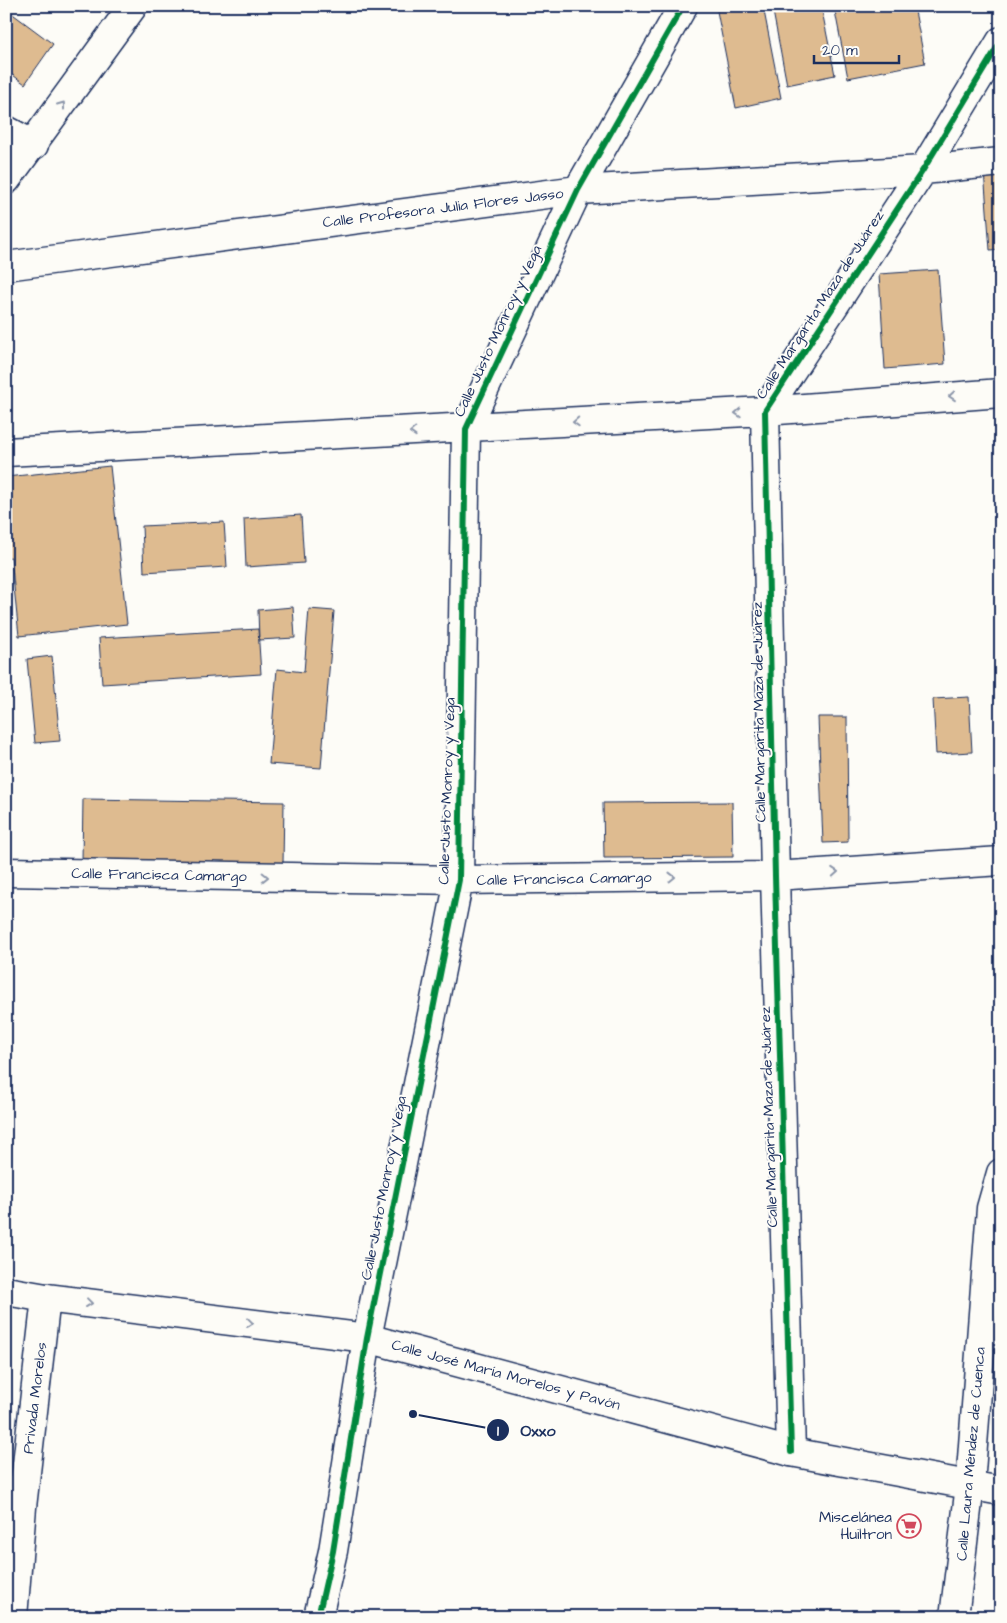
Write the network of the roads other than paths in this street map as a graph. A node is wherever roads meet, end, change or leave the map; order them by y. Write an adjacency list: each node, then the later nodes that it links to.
1 (133, 6): 5 (street, one-way to 1)
2 (683, 6): 9 (street, Calle Justo Monroy y Vega)
3 (1001, 40): 7 (street, Calle Margarita Maza de Juárez)
4 (6, 130): 5 (street)
5 (34, 145): 8 (street)
6 (1001, 162): 7 (street, Calle Profesora Julia Flores Jasso)
7 (923, 170): 9 (street, Calle Profesora Julia Flores Jasso); 12 (street, Calle Margarita Maza de Juárez)
8 (6, 180)
9 (578, 190): 10 (street, Calle Profesora Julia Flores Jasso); 13 (street, Calle Justo Monroy y Vega)
10 (6, 266)
11 (1001, 393): 12 (street, Calle Justo Monroy y Vega, one-way to 12)
12 (765, 411): 13 (street, Calle Justo Monroy y Vega, one-way to 13); 17 (street, Calle Margarita Maza de Juárez)
13 (466, 429): 14 (street, Calle Justo Monroy y Vega, one-way to 14); 18 (street, Calle Justo Monroy y Vega)
14 (6, 452)
15 (1001, 861): 17 (street, Calle Francisca Camargo, one-way to 15)
16 (6, 872): 18 (street, Calle Francisca Camargo, one-way to 18)
17 (775, 876): 18 (street, Calle Francisca Camargo, one-way to 17); 23 (street, Calle Margarita Maza de Juárez)
18 (459, 880): 22 (street, Calle Justo Monroy y Vega)
19 (1001, 1173): 24 (street, Calle Laura Méndez de Cuenca)
20 (6, 1291): 21 (street, Calle José María Morelos y Pavón)
21 (46, 1298): 22 (street, Calle José María Morelos y Pavón, one-way to 22); 26 (street, Privada Morelos)
22 (367, 1338): 23 (street, Calle José María Morelos y Pavón); 28 (street, Calle Justo Monroy y Vega)
23 (791, 1452): 24 (street, Calle José María Morelos y Pavón)
24 (970, 1485): 25 (street, Calle José María Morelos y Pavón); 29 (street, Calle Laura Méndez de Cuenca)
25 (1001, 1491)
26 (14, 1505): 27 (street, Privada Morelos)
27 (13, 1617)
28 (318, 1617)
29 (954, 1617)

